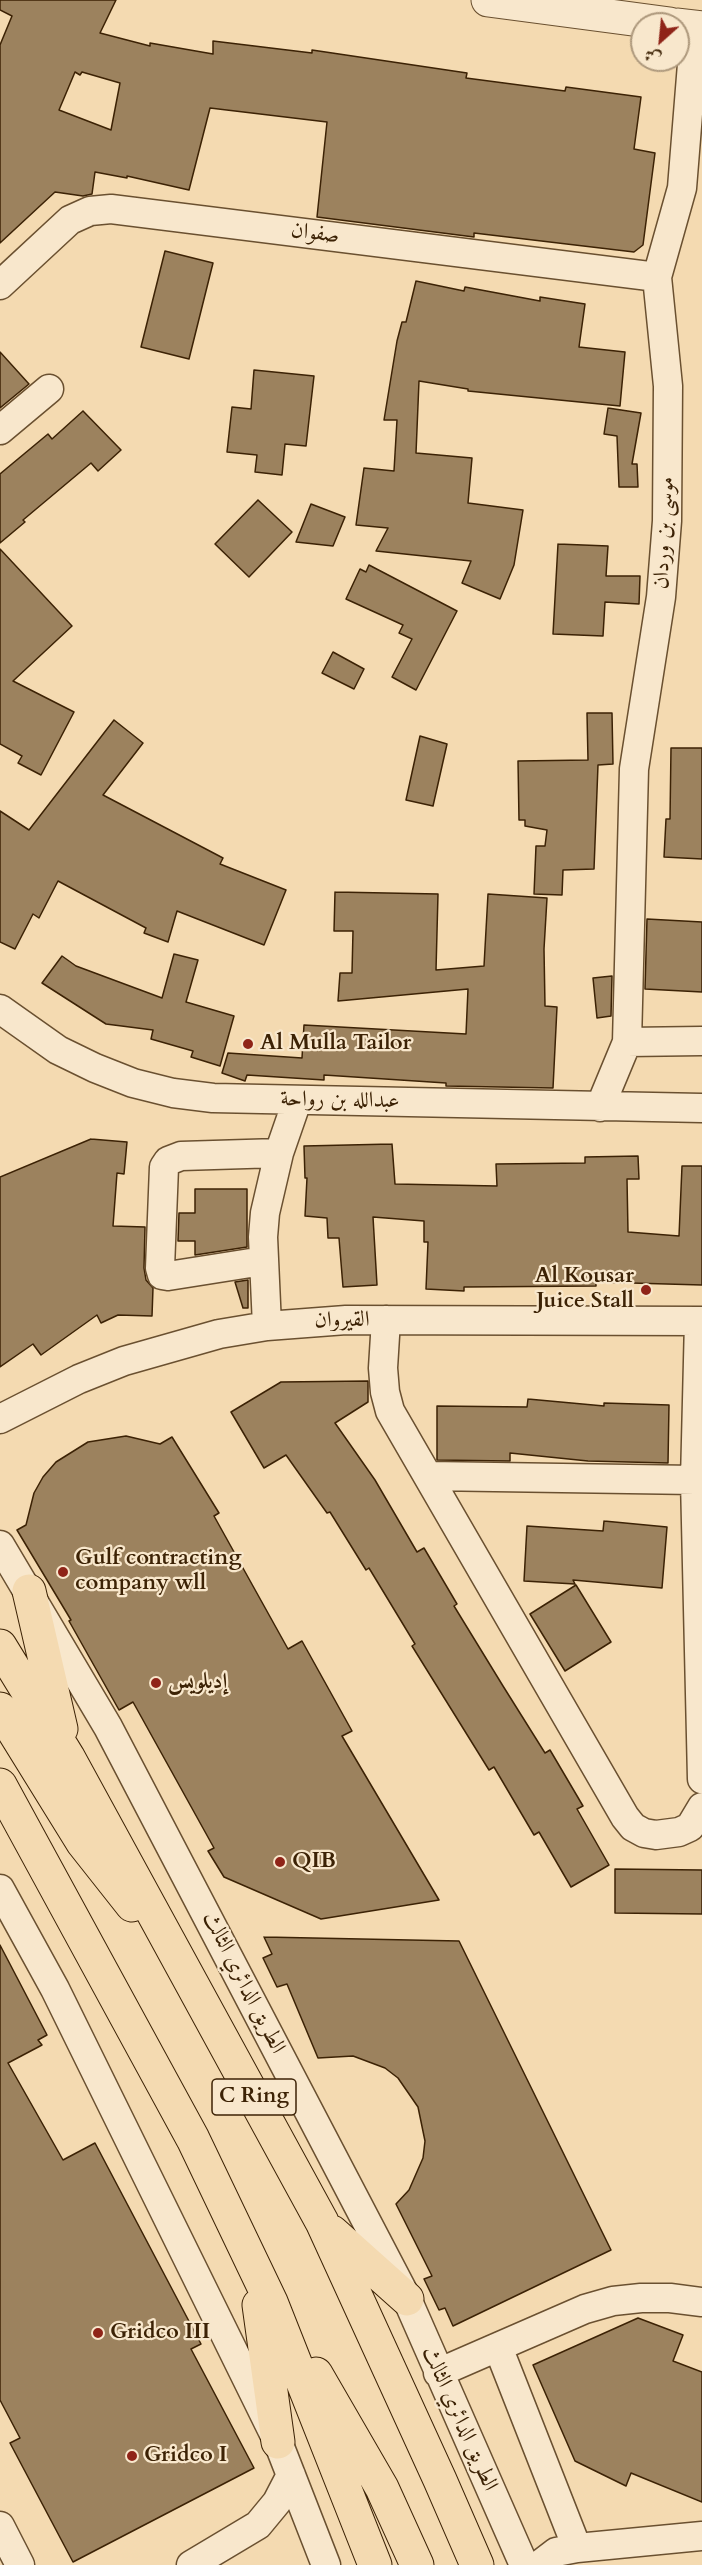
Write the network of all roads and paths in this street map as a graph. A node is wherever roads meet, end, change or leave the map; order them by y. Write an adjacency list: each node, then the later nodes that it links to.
1 (488, 0): 2 (street)
2 (630, 19)
3 (685, 72): 4 (street, موسى بن وردان)
4 (657, 277): 5 (street, صفوان); 10 (street, موسى بن وردان)
5 (0, 285)
6 (49, 389): 7 (street)
7 (0, 430)
8 (0, 1009): 11 (street, عبدالله بن رواحة)
9 (702, 1041): 10 (street)
10 (627, 1042): 12 (street, موسى بن وردان)
11 (297, 1101): 12 (street, عبدالله بن رواحة); 14 (street)
12 (600, 1107): 13 (street, عبدالله بن رواحة)
13 (702, 1108)
14 (279, 1153): 15 (street); 15 (street)
15 (263, 1261): 18 (street)
16 (386, 1320): 17 (street, القيروان); 18 (street, القيروان); 20 (street)
17 (701, 1321): 21 (street)
18 (267, 1326): 19 (street, القيروان)
19 (0, 1419)
20 (428, 1476): 21 (street); 29 (street)
21 (695, 1480): 27 (street)
22 (0, 1545): 23 (street, الطريق الدائري الثالث)
23 (29, 1591): 26 (highway); 34 (street, الطريق الدائري الثالث)
24 (0, 1646): 26 (highway, الطريق الدائري الثالث / C Ring)
25 (0, 1708): 31 (highway)
26 (68, 1757): 31 (highway, الطريق الدائري الثالث / C Ring)
27 (702, 1779)
28 (0, 1785): 33 (highway, C Ring)
29 (702, 1807)
30 (0, 1889): 39 (street)
31 (191, 1980): 32 (highway, الطريق الدائري الثالث / C Ring)
32 (322, 2222): 34 (highway); 51 (highway, الطريق الدائري الثالث / C Ring)
33 (253, 2265): 35 (highway, C Ring); 39 (highway)
34 (407, 2299): 38 (street, الطريق الدائري الثالث)
35 (270, 2302): 49 (highway, C Ring); 50 (highway)
36 (702, 2302): 37 (street)
37 (498, 2347): 38 (street); 45 (street)
38 (438, 2373): 52 (street, الطريق الدائري الثالث)
39 (278, 2442): 40 (street)
40 (291, 2475): 41 (street); 44 (street)
41 (258, 2525): 44 (street); 47 (street)
42 (0, 2526): 46 (street)
43 (702, 2536): 45 (street)
44 (316, 2538): 48 (street)
45 (577, 2548): 53 (street)
46 (20, 2565)
47 (191, 2565)
48 (326, 2565)
49 (375, 2565)
50 (417, 2565)
51 (477, 2565)
52 (524, 2565)
53 (538, 2565)

